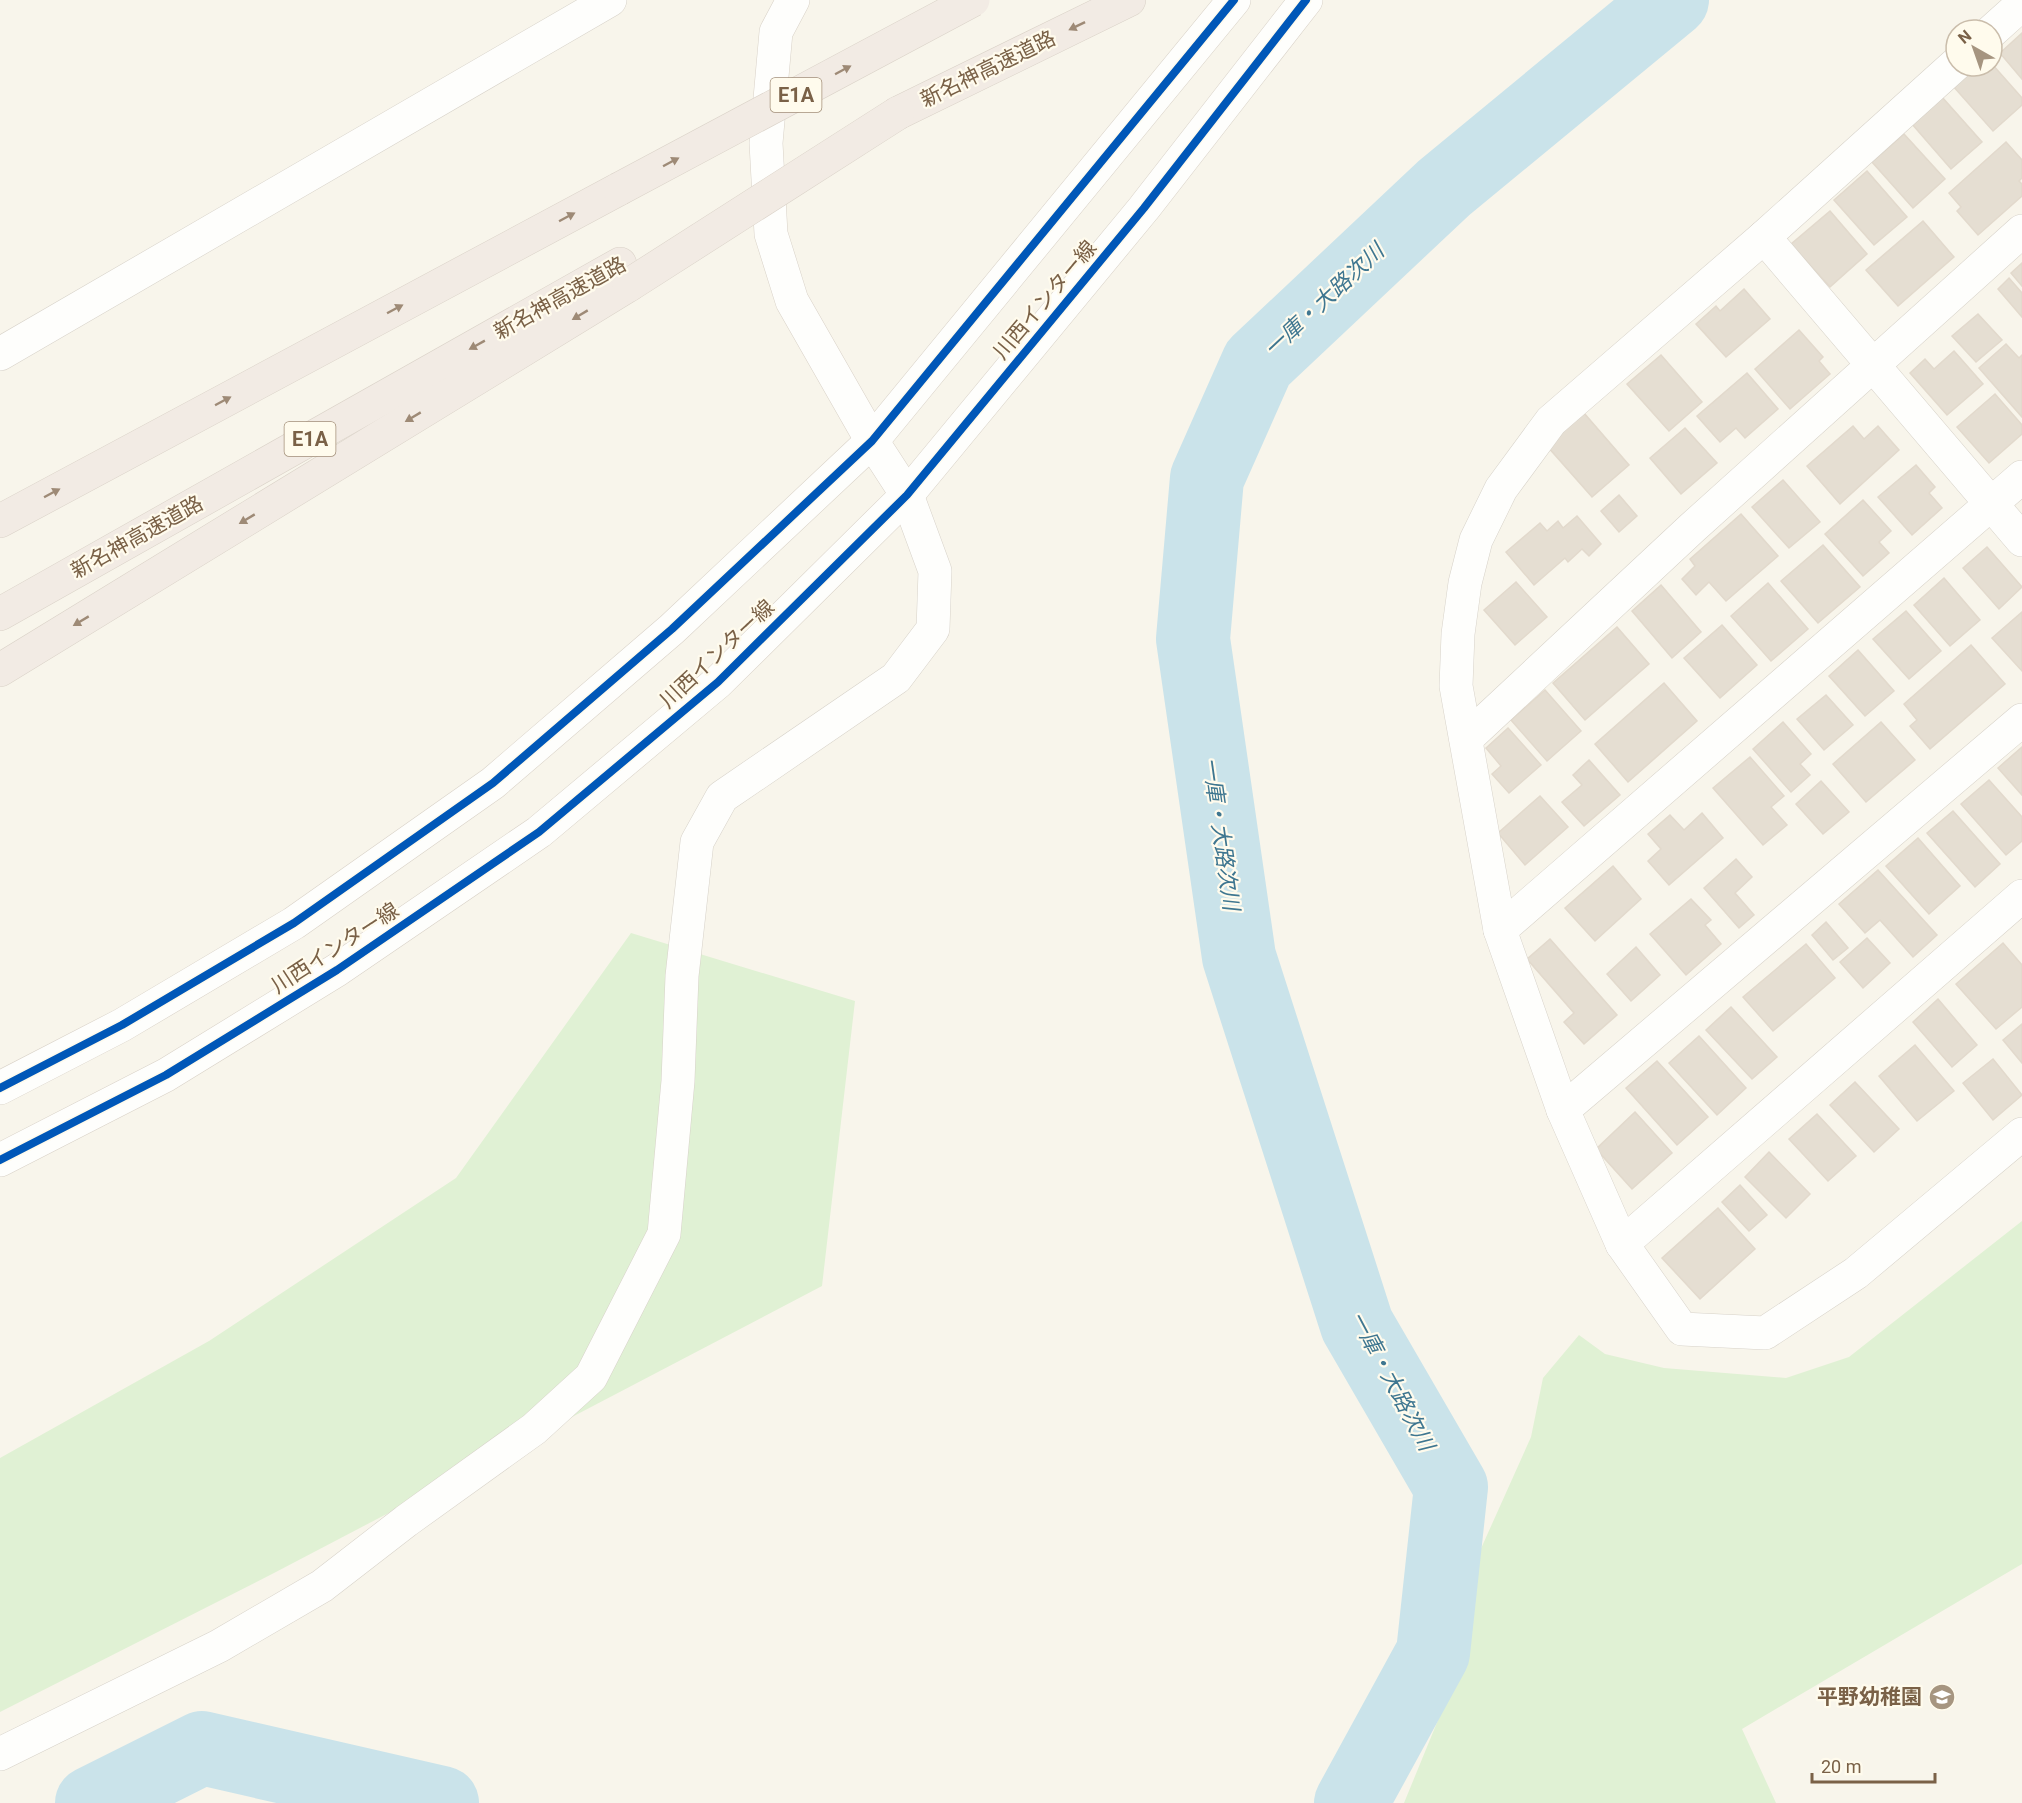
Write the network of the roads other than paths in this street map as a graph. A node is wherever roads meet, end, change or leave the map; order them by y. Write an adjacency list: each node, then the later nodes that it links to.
1 (610, 0): 13 (street)
2 (793, 0): 15 (street)
3 (973, 0): 19 (highway, E1A, one-way to 3, bridge)
4 (1129, 0): 12 (highway, 新名神高速道路, one-way to 12, bridge)
5 (1234, 0): 15 (street, 川西インター線)
6 (1306, 0): 17 (street, 川西インター線)
7 (2022, 4): 8 (street)
8 (2004, 20)
9 (1944, 75): 11 (street)
10 (2022, 231): 14 (street)
11 (1764, 237): 14 (street); 24 (street)
12 (625, 274): 21 (highway, 新名神高速道路 / E1A, one-way to 21); 22 (highway, one-way to 22)
13 (0, 354)
14 (1873, 366): 18 (street); 24 (street)
15 (872, 441): 17 (street); 27 (street, 川西インター線)
16 (2022, 477): 18 (street)
17 (907, 495): 30 (street, 川西インター線); 32 (street)
18 (1990, 504): 20 (street); 26 (street)
19 (0, 520)
20 (2022, 540)
21 (0, 614)
22 (0, 670)
23 (2022, 720): 28 (street)
24 (1466, 740): 26 (street)
25 (2022, 896): 31 (street)
26 (1500, 930): 28 (street)
27 (0, 1088)
28 (1563, 1110): 31 (street)
29 (2022, 1134): 31 (street)
30 (0, 1160)
31 (1622, 1244)
32 (0, 1754)

